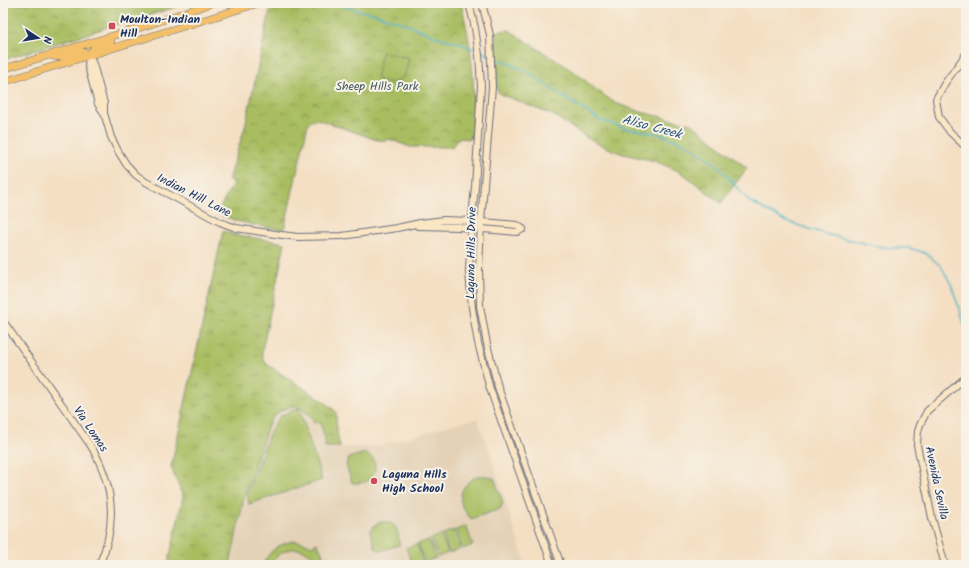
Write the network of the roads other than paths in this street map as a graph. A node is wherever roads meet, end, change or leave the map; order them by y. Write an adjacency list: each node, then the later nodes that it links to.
1 (212, 3): 5 (main road)
2 (259, 3): 8 (main road)
3 (469, 3): 12 (street, Laguna Hills Drive)
4 (482, 3): 13 (street, Laguna Hills Drive)
5 (139, 28): 7 (main road); 8 (main road)
6 (966, 54): 11 (street)
7 (49, 55): 8 (main road); 9 (main road)
8 (89, 55): 10 (main road); 14 (street, Indian Hill Lane)
9 (3, 69)
10 (3, 82)
11 (966, 147)
12 (471, 221): 13 (street, Indian Hill Lane); 14 (street, Indian Hill Lane); 15 (street, Laguna Hills Drive)
13 (481, 225): 13 (street, Indian Hill Lane); 15 (street, Indian Hill Lane); 20 (street, Laguna Hills Drive)
14 (410, 226): 15 (street, Indian Hill Lane)
15 (471, 228): 19 (street, Laguna Hills Drive)
16 (3, 321): 18 (street, Via Lomas)
17 (966, 377): 21 (street, Avenida Sevilla)
18 (99, 565)
19 (552, 565)
20 (561, 565)
21 (945, 565)

